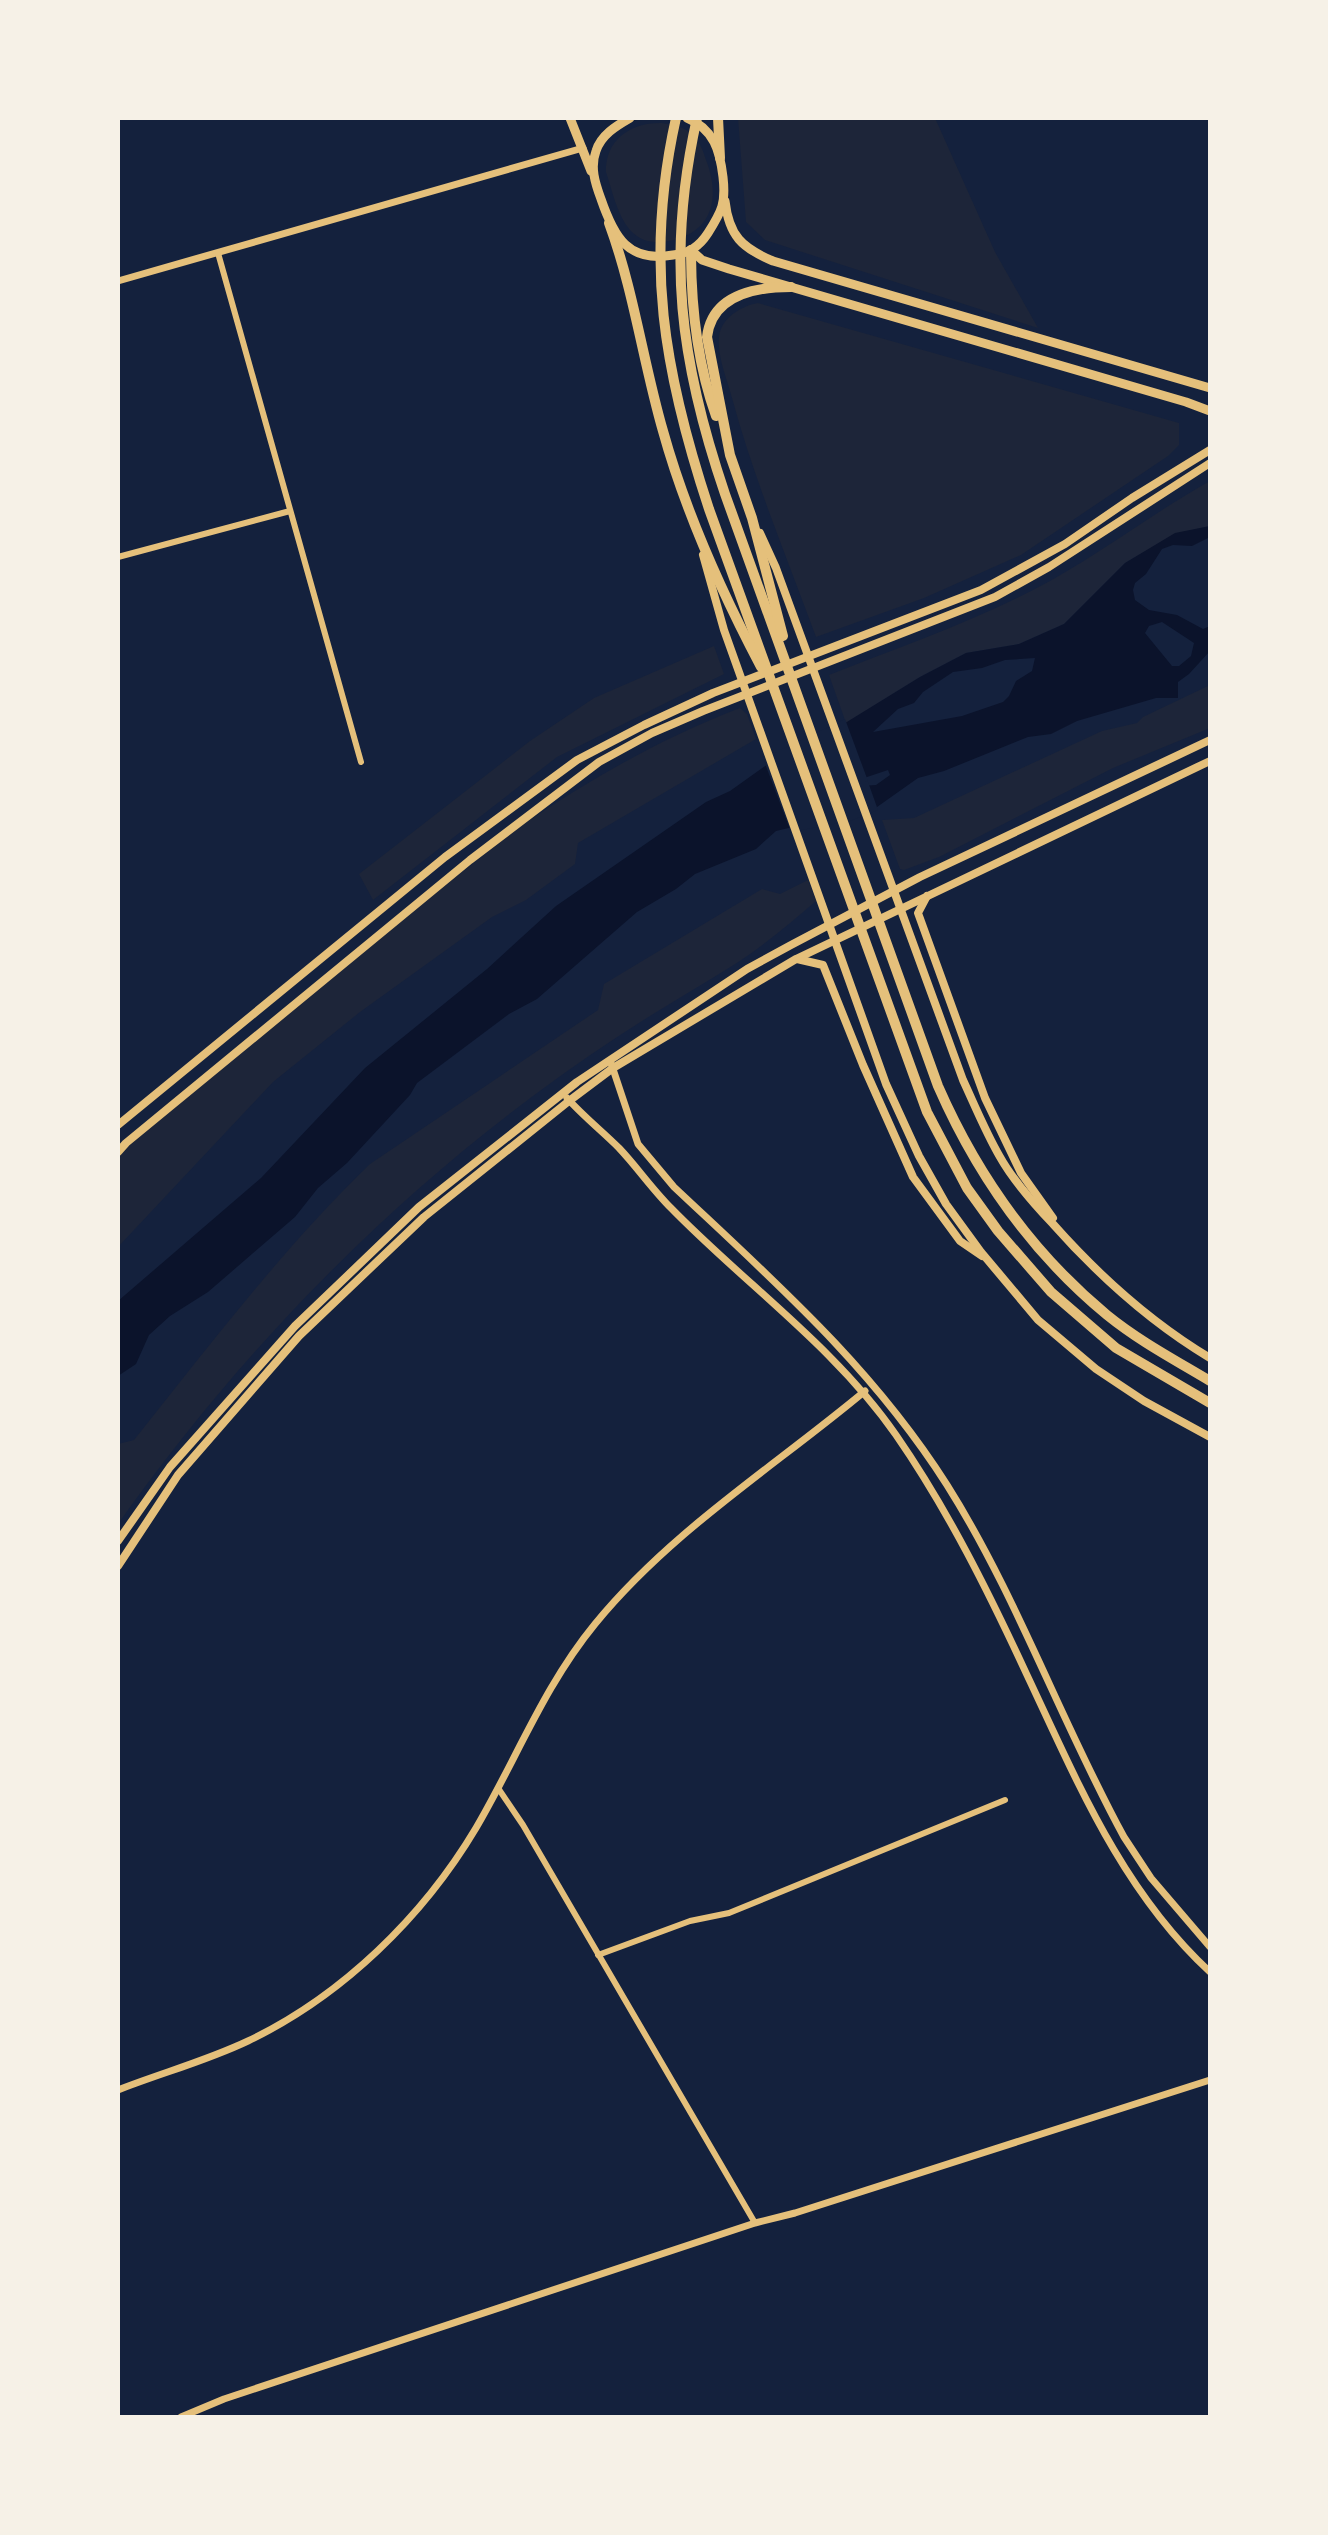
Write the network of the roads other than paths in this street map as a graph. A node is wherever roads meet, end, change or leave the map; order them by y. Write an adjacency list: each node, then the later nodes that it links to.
1 (570, 118): 7 (main road)
2 (630, 118): 9 (main road)
3 (676, 118): 26 (highway)
4 (687, 118): 8 (main road)
5 (697, 118): 25 (highway)
6 (718, 118): 8 (highway)
7 (583, 148): 9 (main road); 13 (street)
8 (720, 158): 10 (main road)
9 (595, 181): 11 (main road)
10 (725, 201): 12 (main road); 16 (main road)
11 (609, 223): 12 (main road); 23 (highway)
12 (691, 250): 15 (main road); 19 (highway)
13 (218, 253): 14 (street); 21 (street)
14 (118, 281)
15 (791, 287): 17 (main road); 19 (highway)
16 (1210, 388)
17 (1210, 411)
18 (1210, 450): 35 (main road)
19 (730, 455): 22 (highway)
20 (1210, 463): 36 (main road)
21 (290, 511): 24 (street); 29 (street)
22 (752, 518): 25 (highway); 37 (main road)
23 (700, 542): 26 (highway); 38 (main road)
24 (118, 557)
25 (776, 624): 40 (highway)
26 (750, 635): 43 (highway)
27 (1210, 740): 32 (main road)
28 (1210, 761): 30 (main road)
29 (361, 762)
30 (927, 895): 31 (main road); 37 (main road)
31 (796, 959): 33 (main road); 38 (main road)
32 (610, 1058): 33 (street); 34 (main road)
33 (613, 1068): 34 (main road); 41 (street)
34 (566, 1097): 42 (street); 45 (main road); 46 (main road)
35 (118, 1125)
36 (118, 1152)
37 (1079, 1254): 39 (main road)
38 (990, 1262): 44 (main road)
39 (1210, 1358)
40 (1210, 1381)
41 (873, 1384): 42 (street); 49 (street)
42 (863, 1392): 47 (street); 51 (street)
43 (1210, 1403)
44 (1210, 1437)
45 (118, 1541)
46 (118, 1566)
47 (498, 1788): 50 (street); 53 (street)
48 (1005, 1800): 50 (street)
49 (1210, 1947)
50 (598, 1955): 54 (street)
51 (1210, 1972)
52 (1210, 2080): 54 (street)
53 (118, 2090)
54 (755, 2223): 55 (street)
55 (181, 2417)

